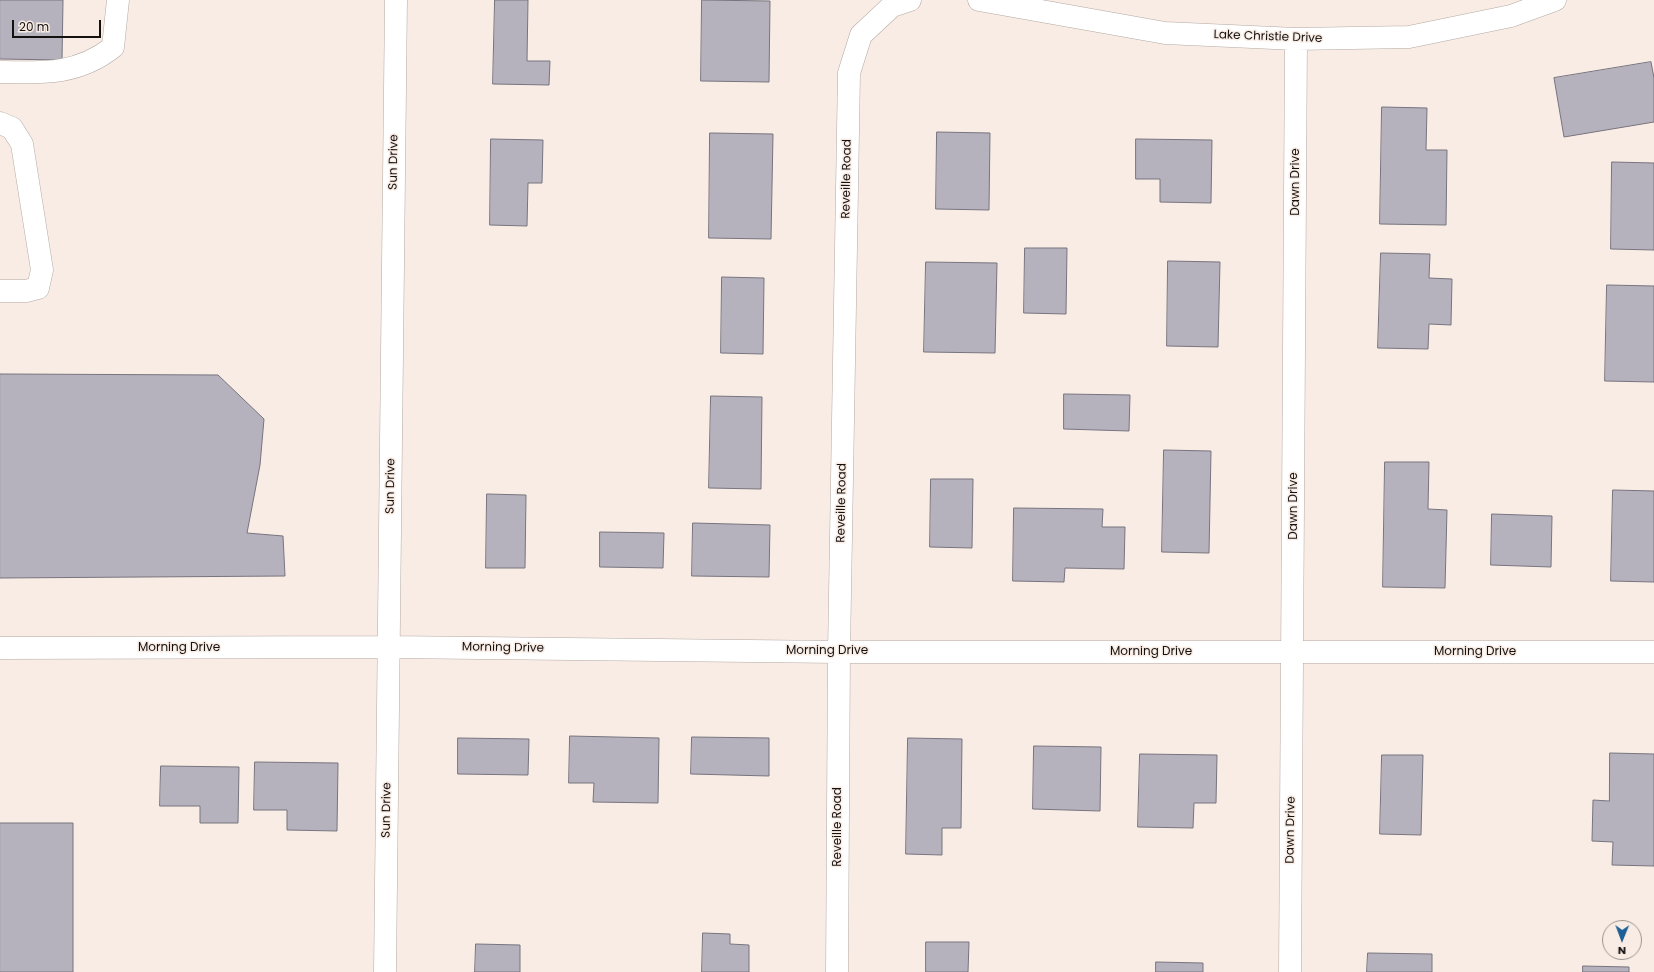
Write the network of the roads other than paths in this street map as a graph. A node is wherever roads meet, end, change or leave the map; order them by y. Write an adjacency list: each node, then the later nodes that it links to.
1 (118, 0): 7 (street)
2 (396, 0): 10 (street, Sun Drive)
3 (910, 0): 12 (street, Reveille Road)
4 (979, 0): 6 (street, Lake Christie Drive)
5 (1555, 0): 6 (street, Lake Christie Drive)
6 (1296, 40): 13 (street, Dawn Drive)
7 (0, 72)
8 (0, 122): 9 (street)
9 (0, 291)
10 (389, 647): 11 (street, Morning Drive); 12 (street, Morning Drive); 15 (street, Sun Drive)
11 (0, 648)
12 (839, 652): 13 (street, Morning Drive); 16 (street, Reveille Road)
13 (1293, 652): 14 (street, Morning Drive); 17 (street, Dawn Drive)
14 (1654, 652)
15 (385, 972)
16 (837, 972)
17 (1290, 972)

